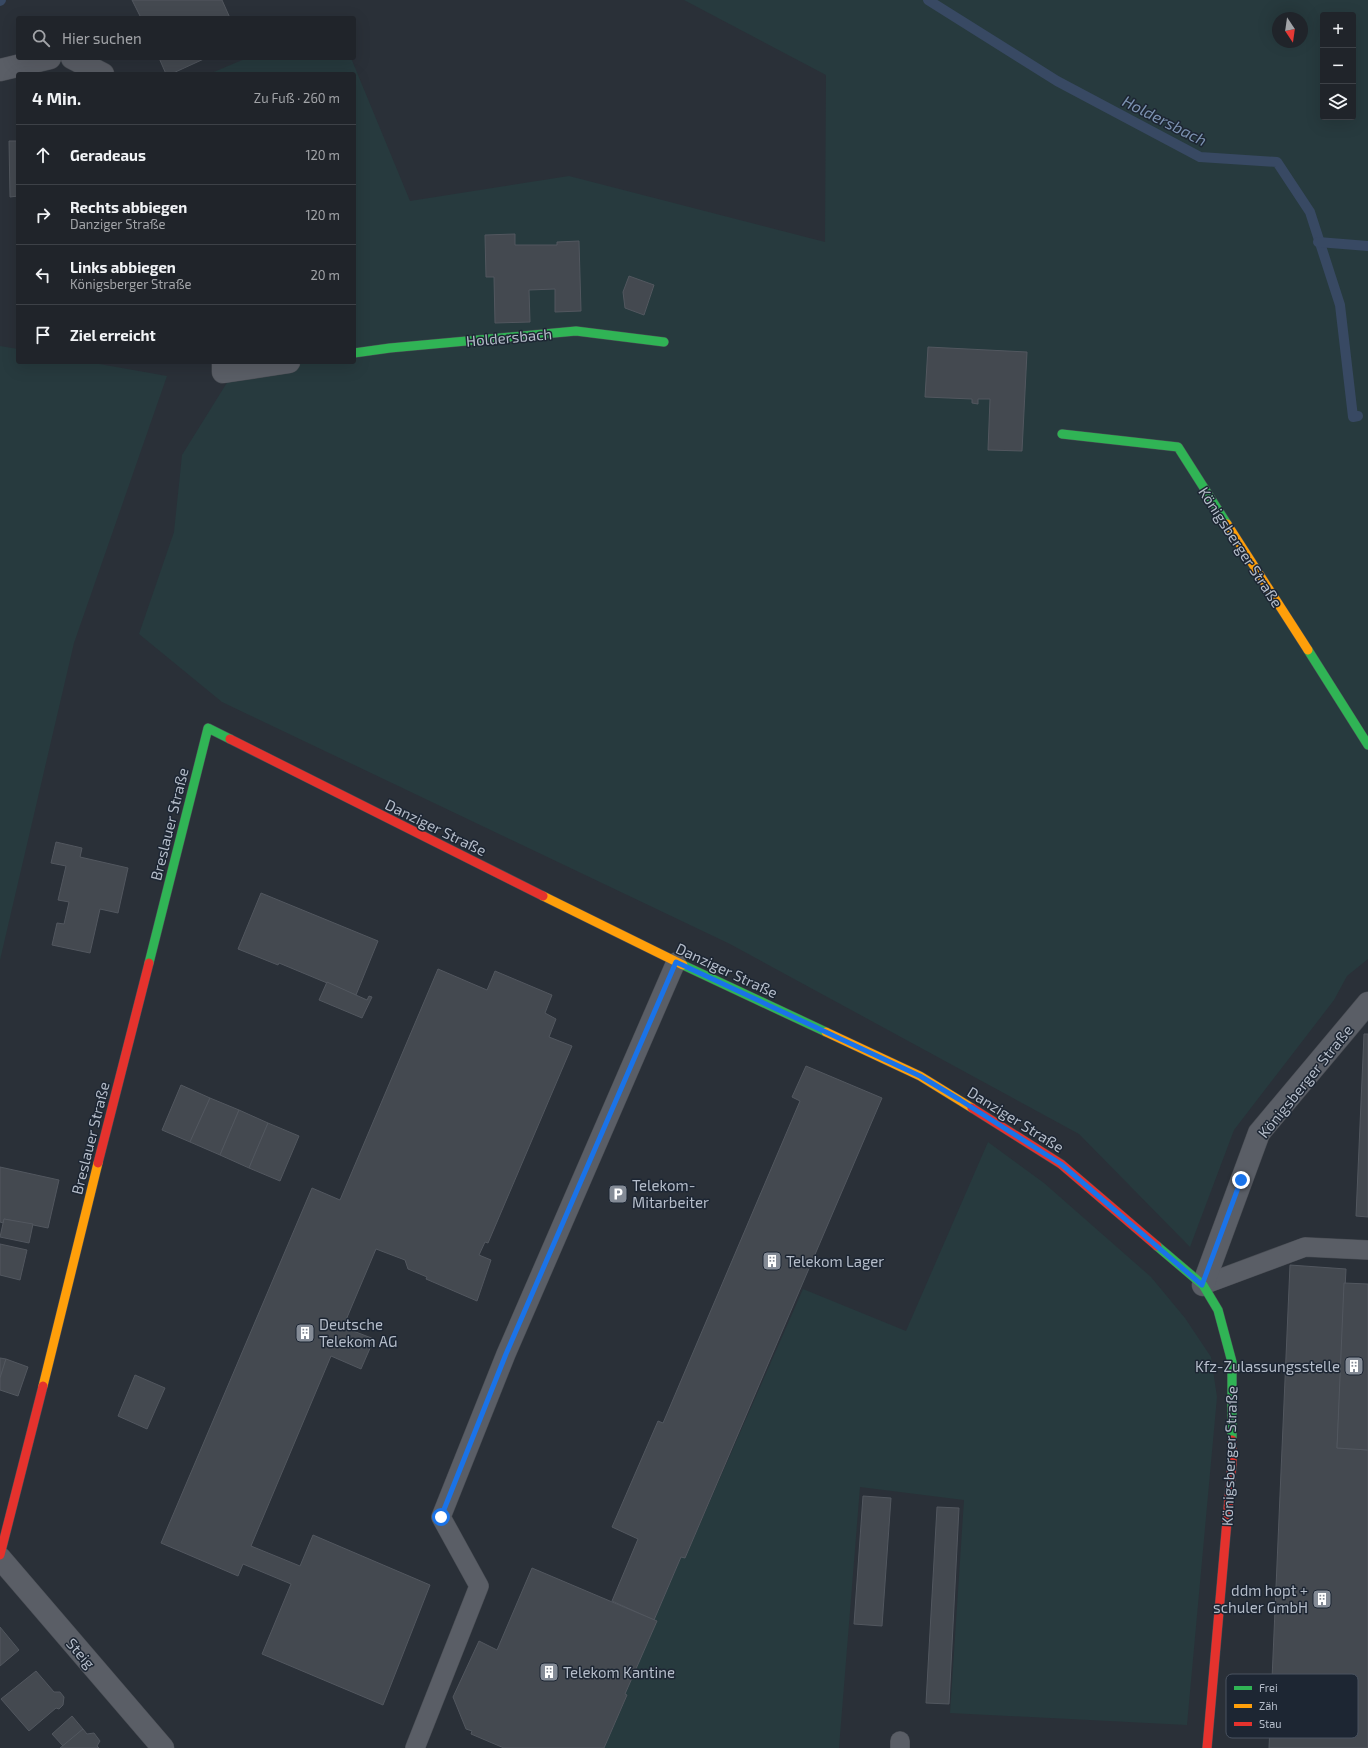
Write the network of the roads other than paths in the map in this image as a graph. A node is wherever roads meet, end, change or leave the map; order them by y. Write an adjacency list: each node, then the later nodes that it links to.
1 (42, 60): 3 (street)
2 (76, 60): 4 (street)
3 (0, 70)
4 (99, 72)
5 (664, 342): 6 (street, Holdersbach)
6 (356, 353)
7 (223, 364): 8 (street)
8 (276, 364)
9 (1062, 434): 11 (street, Königsberger Straße)
10 (208, 728): 12 (street, Danziger Straße); 16 (street, Breslauer Straße)
11 (1368, 746)
12 (676, 962): 15 (street, Danziger Straße); 18 (lane)
13 (1368, 1003): 15 (street, Königsberger Straße)
14 (1368, 1250): 15 (lane)
15 (1202, 1285): 19 (street, Königsberger Straße)
16 (0, 1556): 17 (street, Steig)
17 (163, 1748)
18 (415, 1748)
19 (1207, 1748)

